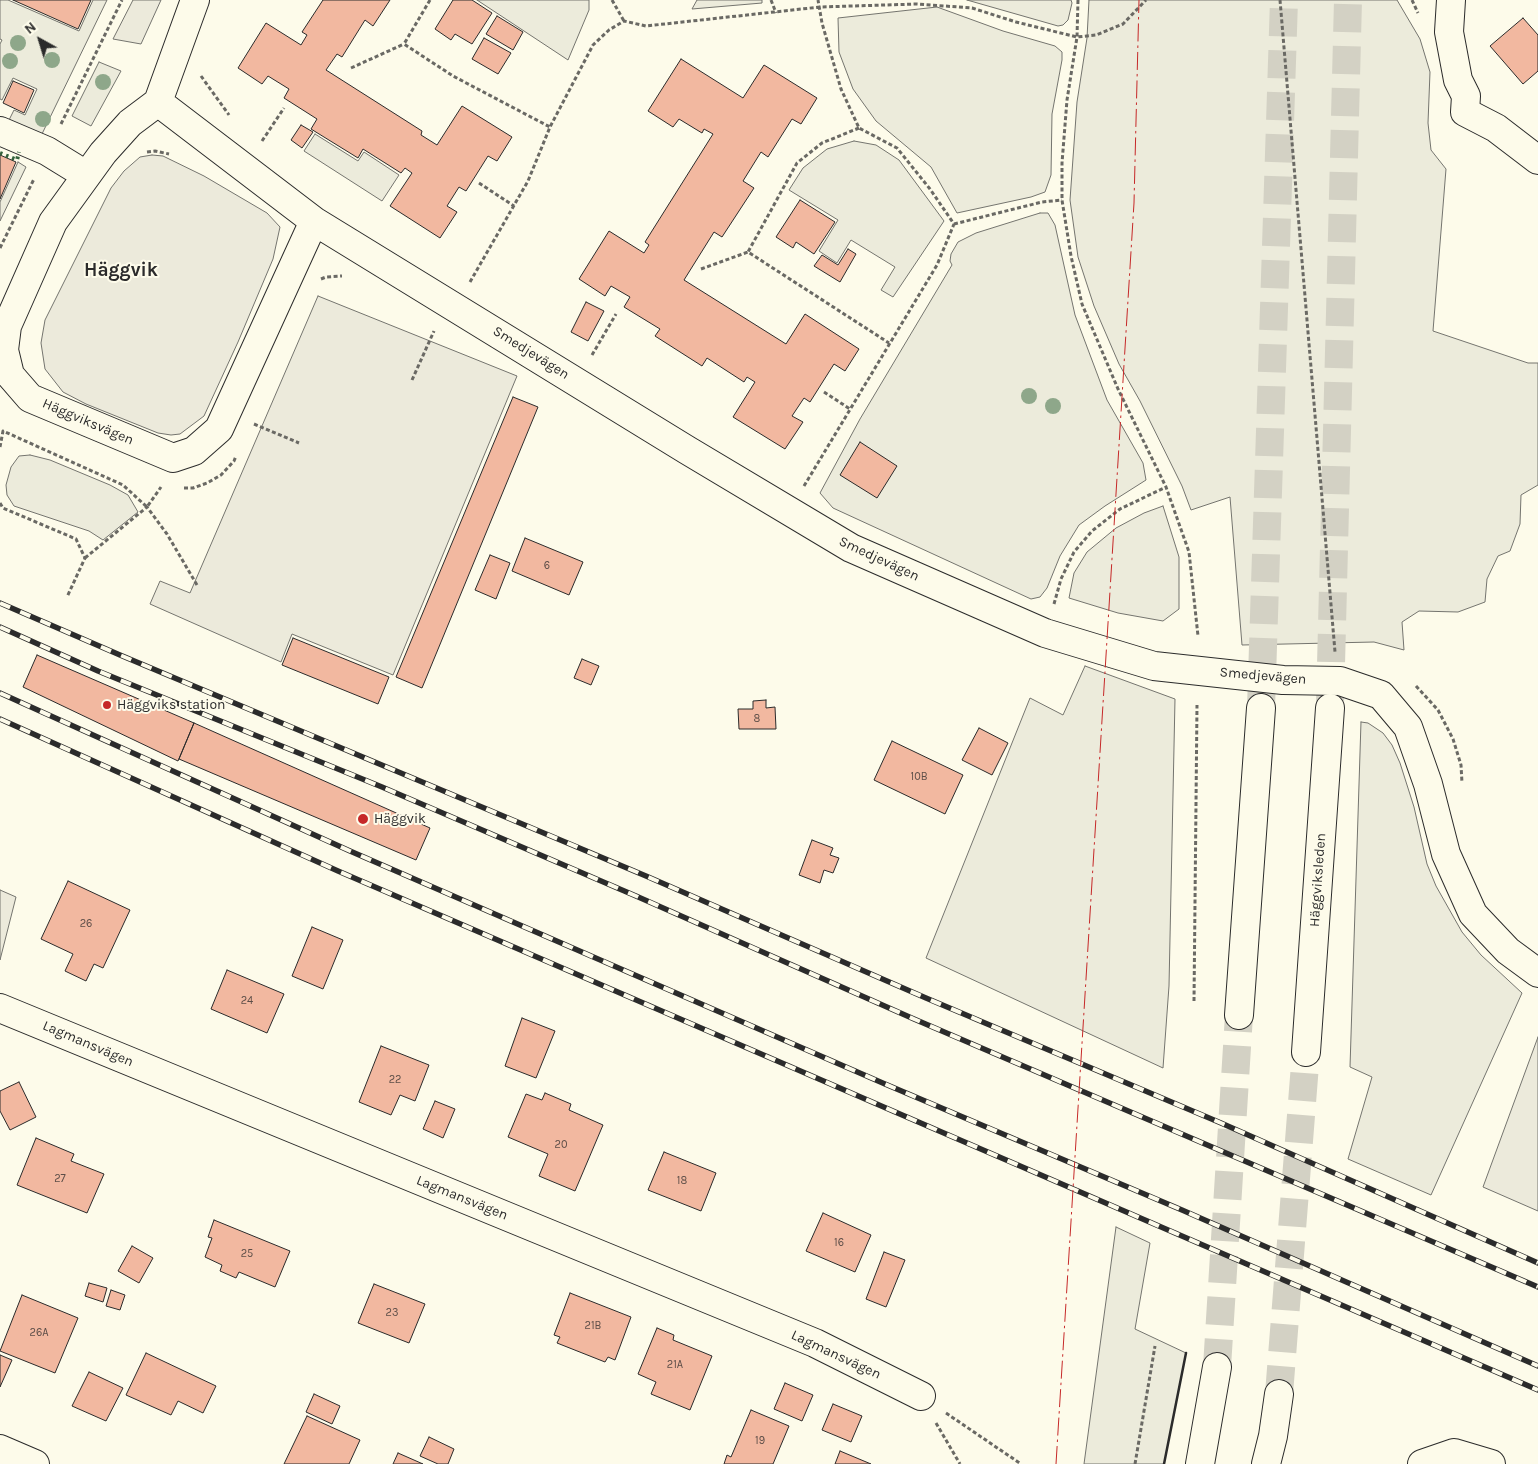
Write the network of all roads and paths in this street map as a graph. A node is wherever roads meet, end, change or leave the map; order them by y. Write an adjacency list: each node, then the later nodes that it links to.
1 (195, 0): 17 (main road)
2 (430, 0): 14 (path)
3 (612, 0): 12 (path)
4 (771, 0): 11 (path)
5 (818, 0): 10 (path)
6 (1078, 0): 13 (path)
7 (1146, 0): 13 (path)
8 (1280, 0): 57 (path)
9 (1451, 0): 24 (main road)
10 (820, 7): 11 (path); 13 (path); 21 (path)
11 (776, 12): 12 (path)
12 (624, 21): 20 (path)
13 (1077, 37): 27 (path)
14 (404, 44): 15 (path); 20 (path)
15 (351, 68)
16 (197, 71): 19 (path)
17 (158, 102): 25 (main road, Häggviksvägen); 29 (main road, Smedjevägen)
18 (284, 108): 23 (path)
19 (230, 117)
20 (550, 127): 28 (path)
21 (859, 128): 30 (path); 31 (path)
22 (0, 131): 25 (main road)
23 (258, 146)
24 (1538, 160)
25 (86, 175): 47 (main road, Häggviksvägen)
26 (479, 184): 28 (path)
27 (1062, 200): 30 (path); 48 (path)
28 (514, 206): 35 (path)
29 (314, 221): 35 (main road, Smedjevägen); 47 (main road)
30 (954, 224): 37 (path)
31 (748, 252): 32 (path); 37 (path)
32 (701, 269)
33 (346, 276): 34 (path)
34 (315, 282)
35 (453, 305): 39 (path); 55 (main road, Smedjevägen)
36 (616, 314): 38 (path)
37 (889, 343): 41 (path)
38 (588, 362)
39 (412, 380)
40 (824, 392): 41 (path)
41 (850, 409): 49 (path)
42 (251, 423): 44 (path)
43 (2, 430): 45 (path); 51 (path)
44 (299, 443)
45 (0, 447)
46 (238, 453): 47 (path)
47 (169, 470): 51 (path)
48 (1166, 488): 55 (path); 56 (path)
49 (800, 493)
50 (0, 504): 52 (path)
51 (147, 507): 52 (path); 53 (path)
52 (85, 558): 54 (path)
53 (197, 585)
54 (66, 597)
55 (1045, 634): 63 (main road, Smedjevägen)
56 (1198, 636)
57 (1335, 652)
58 (1412, 684): 62 (path)
59 (1197, 705): 64 (path)
60 (1261, 708): 66 (main road)
61 (1330, 708): 67 (main road, Häggviksleden)
62 (1462, 789)
63 (1538, 974)
64 (1194, 1001)
65 (0, 1008): 71 (main road, Lagmansvägen)
66 (1239, 1015)
67 (1306, 1052)
68 (1155, 1346): 76 (path)
69 (1217, 1367): 77 (main road)
70 (1279, 1394): 78 (main road)
71 (921, 1396): 74 (path); 75 (path)
72 (0, 1449): 73 (main road)
73 (35, 1464)
74 (960, 1464)
75 (1021, 1464)
76 (1135, 1464)
77 (1200, 1464)
78 (1268, 1464)
79 (1422, 1464): 80 (main road)
80 (1492, 1464)

